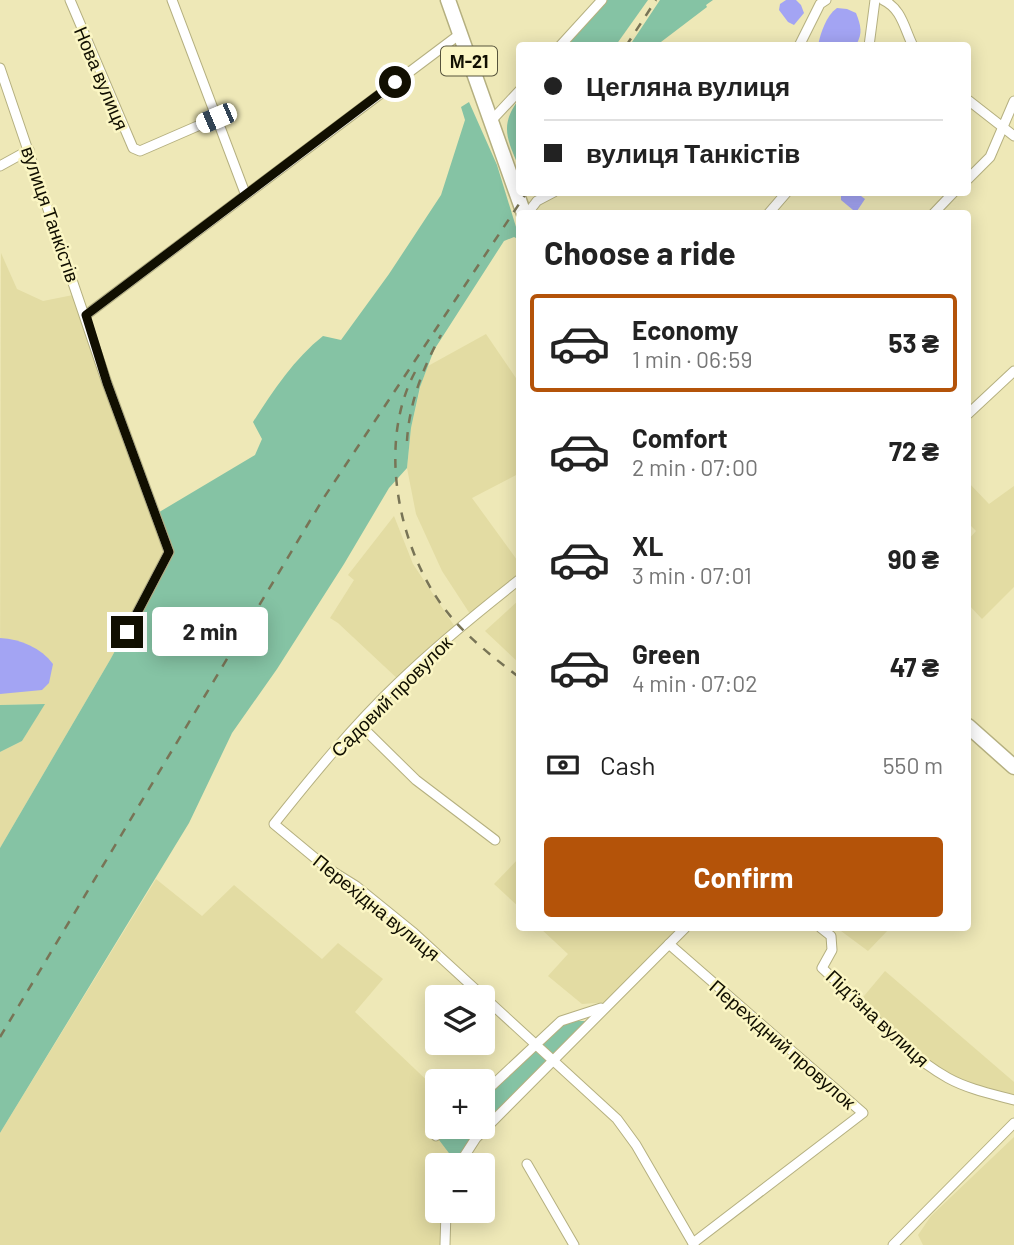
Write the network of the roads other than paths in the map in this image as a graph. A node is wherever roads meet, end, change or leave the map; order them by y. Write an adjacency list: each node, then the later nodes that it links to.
1 (71, 0): 17 (street, Нова вулиця)
2 (172, 0): 17 (street)
3 (448, 0): 8 (highway, М-21)
4 (601, 0): 9 (street)
5 (826, 0): 10 (street)
6 (875, 0): 11 (street)
7 (883, 0): 12 (street)
8 (460, 34): 18 (highway, М-21); 25 (street)
9 (564, 42)
10 (801, 42)
11 (870, 42)
12 (910, 42)
13 (0, 68): 21 (street, вулиця Танкістів)
14 (516, 94): 18 (street)
15 (1014, 101): 19 (street)
16 (971, 102): 19 (street)
17 (216, 118): 25 (street)
18 (491, 121): 24 (highway, М-21)
19 (1003, 129): 20 (street); 23 (street)
20 (1014, 136)
21 (29, 150): 22 (street); 32 (street, вулиця Танкістів)
22 (0, 166)
23 (971, 176)
24 (516, 187)
25 (245, 193): 32 (street)
26 (546, 196): 29 (street)
27 (784, 196): 30 (street)
28 (950, 196): 31 (street)
29 (529, 210)
30 (771, 210)
31 (937, 210)
32 (86, 315): 36 (street, вулиця Танкістів)
33 (1014, 371): 34 (street)
34 (971, 411)
35 (516, 582): 37 (street, Садовий провулок)
36 (127, 632)
37 (360, 724): 40 (street, Садовий провулок); 41 (street)
38 (971, 729): 39 (highway)
39 (1014, 767)
40 (274, 824): 46 (street, Перехідна вулиця)
41 (495, 840)
42 (682, 931): 44 (street)
43 (825, 931): 49 (street, Підʼїзна вулиця)
44 (668, 944): 45 (street); 54 (street, Перехідний провулок)
45 (611, 1002): 46 (street); 47 (street)
46 (536, 1045): 47 (street, Перехідна вулиця); 48 (street)
47 (553, 1061): 51 (street); 54 (street, Перехідна вулиця)
48 (495, 1083)
49 (1014, 1100)
50 (1014, 1123): 57 (street)
51 (467, 1153)
52 (527, 1164): 56 (street)
53 (446, 1223): 55 (street)
54 (694, 1244)
55 (445, 1245)
56 (574, 1245)
57 (893, 1245)

